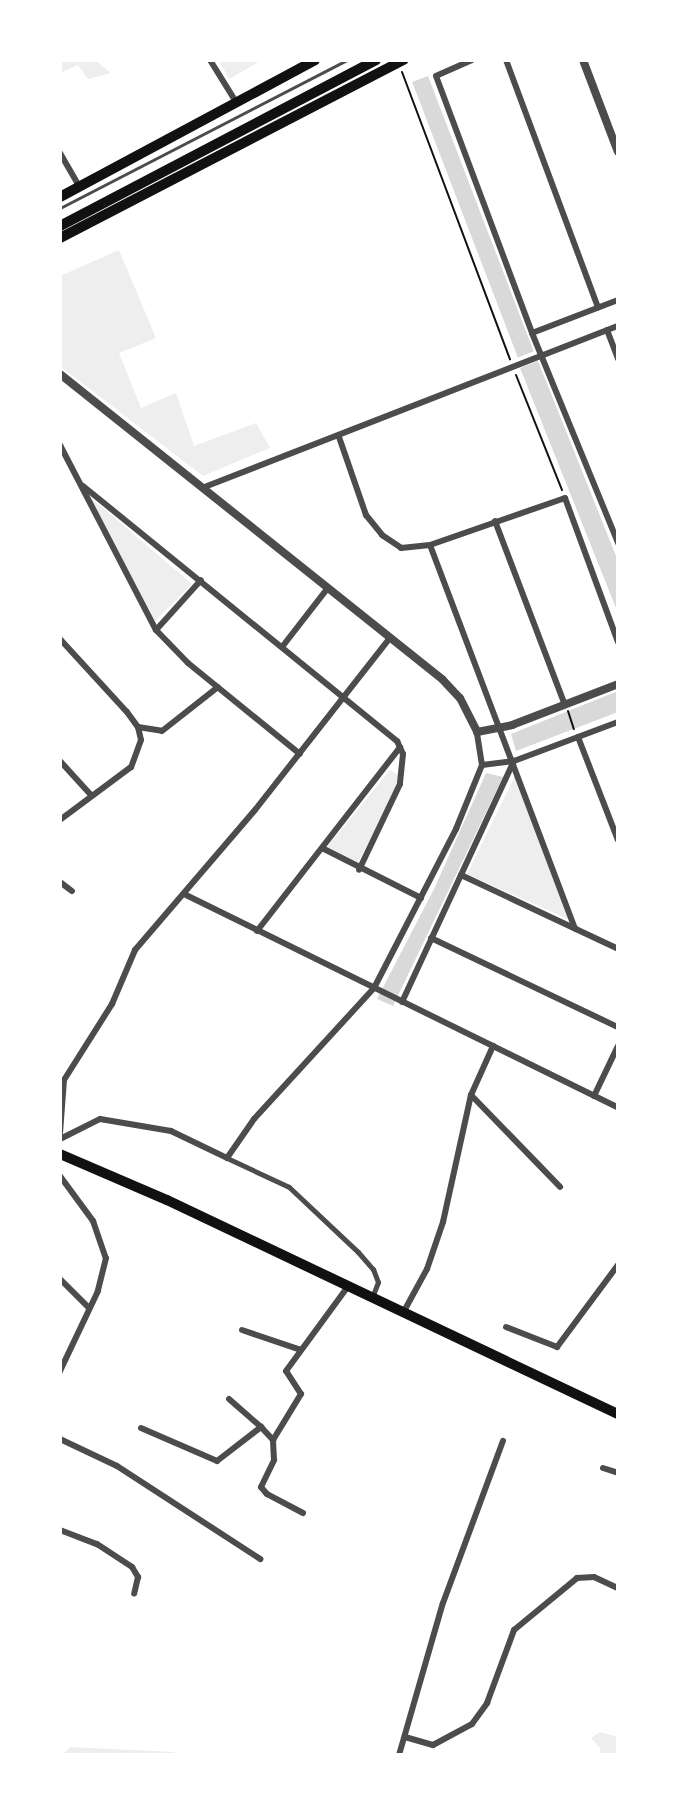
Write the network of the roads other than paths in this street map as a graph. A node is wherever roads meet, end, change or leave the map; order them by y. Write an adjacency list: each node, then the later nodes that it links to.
1 (210, 60): 9 (street)
2 (315, 60): 9 (main road)
3 (347, 60): 14 (lane)
4 (376, 60): 15 (main road)
5 (472, 60): 21 (street)
6 (506, 60): 18 (street)
7 (583, 60): 10 (street)
8 (401, 61): 16 (main road)
9 (236, 102): 12 (main road)
10 (618, 152)
11 (60, 153): 12 (street)
12 (79, 186): 13 (main road)
13 (60, 197)
14 (60, 208)
15 (60, 226)
16 (60, 238)
17 (618, 300): 18 (street)
18 (598, 307): 21 (street)
19 (618, 326): 20 (street)
20 (607, 330): 22 (street); 23 (street)
21 (532, 333): 22 (street)
22 (540, 356): 25 (street); 30 (street)
23 (618, 359)
24 (60, 374): 28 (street)
25 (339, 437): 28 (street); 31 (street)
26 (60, 445): 27 (street)
27 (83, 486): 32 (street); 34 (street)
28 (202, 488): 33 (street)
29 (495, 521): 31 (street); 37 (street); 42 (street)
30 (618, 543)
31 (430, 545): 45 (street)
32 (201, 580): 34 (street); 38 (street)
33 (327, 589): 35 (street); 38 (street)
34 (156, 630): 40 (street)
35 (390, 638): 41 (street); 46 (street)
36 (60, 639): 44 (street)
37 (618, 642)
38 (282, 647): 41 (street)
39 (618, 684): 42 (street)
40 (218, 687): 44 (street); 49 (street)
41 (346, 697): 48 (street); 49 (street)
42 (567, 707): 45 (street)
43 (618, 722): 47 (street)
44 (138, 727): 53 (street)
45 (501, 729): 46 (street); 51 (street)
46 (477, 732): 52 (street)
47 (578, 737): 51 (street); 55 (street)
48 (400, 747): 56 (street); 57 (street)
49 (300, 754): 61 (street)
50 (60, 761): 53 (street)
51 (514, 761): 52 (street); 58 (street); 63 (street)
52 (482, 765): 62 (street)
53 (90, 794): 54 (street)
54 (60, 820)
55 (618, 840)
56 (322, 848): 57 (street); 64 (street)
57 (359, 870): 62 (street)
58 (461, 875): 63 (street); 65 (street)
59 (60, 882): 60 (street)
60 (72, 891)
61 (186, 895): 64 (street); 75 (street)
62 (420, 898): 67 (street)
63 (575, 928): 66 (street)
64 (257, 931): 67 (street)
65 (431, 938): 68 (street); 69 (street)
66 (618, 949)
67 (376, 989): 68 (street); 78 (street)
68 (400, 1001): 70 (street)
69 (618, 1027)
70 (493, 1046): 72 (street); 73 (street)
71 (618, 1046): 73 (street)
72 (471, 1095): 80 (street); 86 (street)
73 (594, 1096): 74 (street)
74 (618, 1108)
75 (60, 1132)
76 (60, 1139): 78 (street)
77 (60, 1154): 83 (main road)
78 (227, 1158): 84 (street)
79 (60, 1176): 85 (street)
80 (560, 1187)
81 (618, 1265): 87 (street)
82 (60, 1279): 85 (street)
83 (349, 1286): 84 (main road); 89 (street)
84 (372, 1298): 86 (main road)
85 (89, 1308): 90 (street)
86 (402, 1314): 92 (main road)
87 (506, 1327)
88 (242, 1330): 89 (street)
89 (301, 1350): 96 (street)
90 (60, 1371)
91 (229, 1399): 93 (street)
92 (618, 1414)
93 (261, 1427): 94 (street); 96 (street)
94 (141, 1428)
95 (60, 1439): 102 (street)
96 (273, 1440): 100 (street)
97 (503, 1441): 105 (street)
98 (603, 1468): 99 (street)
99 (618, 1473)
100 (303, 1514)
101 (60, 1530): 104 (street)
102 (260, 1559)
103 (618, 1587): 105 (street)
104 (134, 1594)
105 (405, 1737): 106 (street)
106 (399, 1755)

